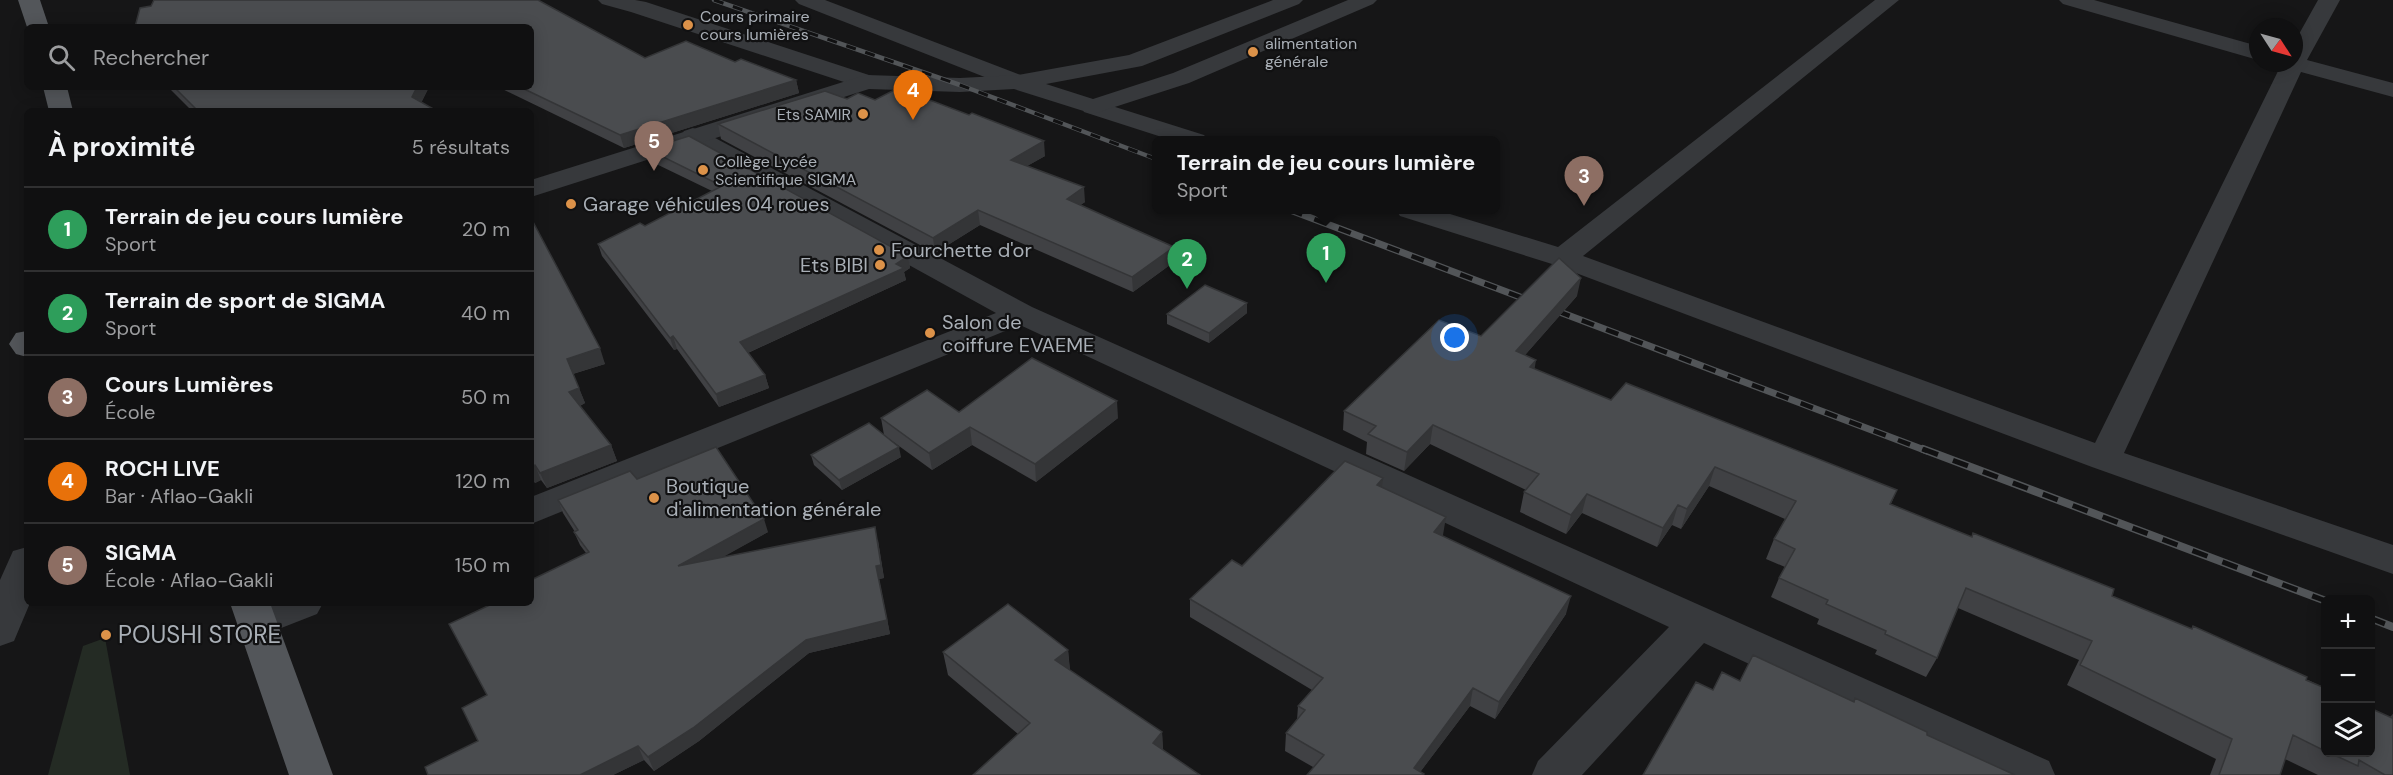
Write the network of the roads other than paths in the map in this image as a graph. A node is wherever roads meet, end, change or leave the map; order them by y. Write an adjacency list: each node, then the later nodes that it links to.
1 (29, 0): 10 (main road)
2 (609, 0): 9 (street)
3 (806, 0): 16 (street)
4 (1292, 0): 16 (street)
5 (1366, 0): 20 (street)
6 (1888, 0): 25 (street)
7 (2070, 0): 12 (street)
8 (2329, 0): 11 (street)
9 (648, 3): 15 (street)
10 (37, 24)
11 (2303, 47)
12 (2249, 50)
13 (2303, 65): 18 (street)
14 (2290, 72): 27 (street)
15 (867, 82): 16 (street); 21 (street)
16 (1018, 82): 20 (street)
17 (56, 90): 19 (main road)
18 (2393, 90)
19 (60, 108)
20 (1093, 108): 22 (street)
21 (693, 136): 23 (street); 26 (street)
22 (1180, 136)
23 (534, 188)
24 (1423, 214): 25 (street)
25 (1562, 258): 27 (street)
26 (1021, 314): 28 (street); 33 (street)
27 (2104, 459): 29 (street)
28 (534, 510)
29 (2393, 560)
30 (24, 569): 34 (street)
31 (287, 606): 32 (street)
32 (254, 612): 35 (main road)
33 (1698, 622): 36 (street); 37 (street)
34 (0, 630)
35 (311, 775)
36 (1554, 775)
37 (2032, 775)

